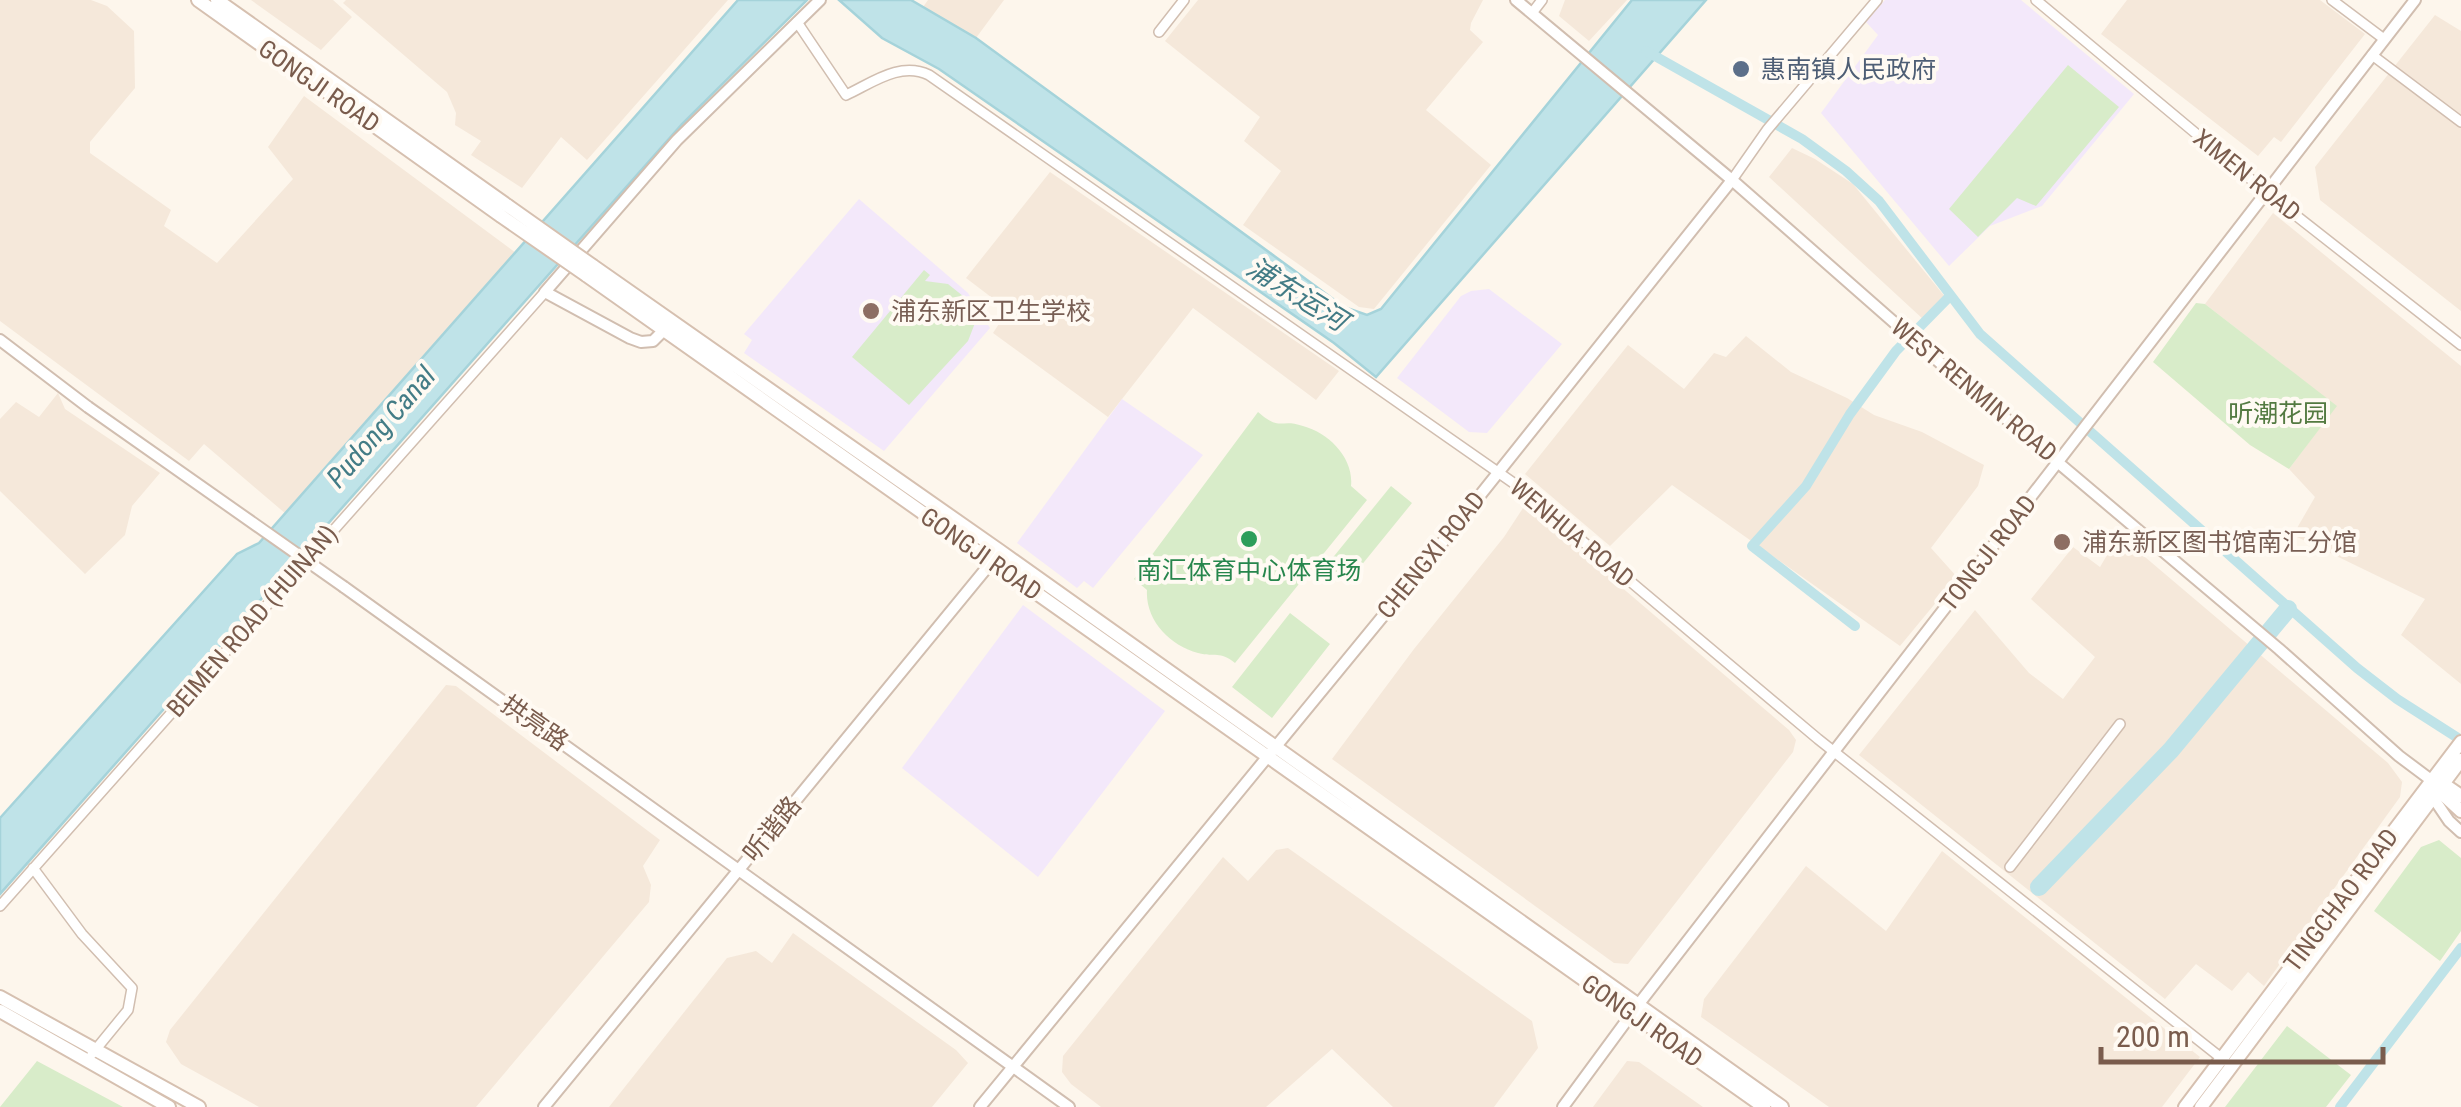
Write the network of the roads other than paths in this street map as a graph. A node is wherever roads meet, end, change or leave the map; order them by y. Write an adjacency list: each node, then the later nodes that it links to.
1 (198, 0): 19 (main road, GONGJI ROAD)
2 (217, 0): 19 (main road, GONGJI ROAD)
3 (820, 0): 12 (street, BEIMEN ROAD (HUINAN))
4 (1184, 0): 13 (street)
5 (1516, 0): 11 (street, WEST RENMIN ROAD)
6 (1542, 0): 11 (street)
7 (1877, 0): 17 (street, CHENGXI ROAD)
8 (2036, 0): 18 (street, XIMEN ROAD)
9 (2332, 0): 14 (street)
10 (2415, 0): 14 (street, TONGJI ROAD)
11 (1532, 13): 17 (street, WEST RENMIN ROAD)
12 (797, 22): 21 (street, BEIMEN ROAD (HUINAN)); 27 (street, WENHUA ROAD)
13 (1158, 32)
14 (2384, 39): 15 (street, TONGJI ROAD)
15 (2372, 55): 16 (street); 18 (street, TONGJI ROAD)
16 (2461, 122)
17 (1732, 180): 26 (street, WEST RENMIN ROAD); 27 (street, CHENGXI ROAD)
18 (2266, 192): 25 (street, XIMEN ROAD); 26 (street, TONGJI ROAD)
19 (504, 211): 20 (main road, GONGJI ROAD, bridge)
20 (589, 270): 23 (main road, GONGJI ROAD); 28 (main road, GONGJI ROAD)
21 (546, 292): 23 (street); 39 (street, BEIMEN ROAD (HUINAN))
22 (2461, 328): 25 (street)
23 (664, 330): 28 (main road, GONGJI ROAD)
24 (0, 340): 40 (street, 拱亮路, bridge)
25 (2457, 342)
26 (2060, 461): 32 (street, TONGJI ROAD); 34 (street, WEST RENMIN ROAD)
27 (1498, 472): 31 (street, CHENGXI ROAD); 32 (street, WENHUA ROAD)
28 (996, 556): 31 (main road, GONGJI ROAD); 40 (street, 听谐路)
29 (2120, 724): 38 (street)
30 (2460, 743): 34 (main road, TINGCHAO ROAD)
31 (1270, 751): 43 (main road, GONGJI ROAD); 47 (street, CHENGXI ROAD)
32 (1834, 752): 43 (street, TONGJI ROAD); 46 (street, WENHUA ROAD)
33 (2458, 768): 34 (main road, TINGCHAO ROAD)
34 (2436, 788): 35 (main road, WEST RENMIN ROAD); 36 (main road, WEST RENMIN ROAD); 37 (street, WEST RENMIN ROAD); 46 (main road, TINGCHAO ROAD)
35 (2461, 796)
36 (2461, 810)
37 (2461, 832)
38 (2010, 867)
39 (33, 868): 41 (street, BEIMEN ROAD (HUINAN)); 45 (street)
40 (740, 868): 47 (street, 拱亮路); 50 (street, 听谐路)
41 (0, 906)
42 (0, 997): 44 (main road)
43 (1635, 1009): 53 (street, TONGJI ROAD); 54 (main road, GONGJI ROAD); 55 (main road, GONGJI ROAD)
44 (8, 1011): 45 (main road)
45 (91, 1055): 48 (main road); 49 (main road)
46 (2226, 1062): 56 (main road, TINGCHAO ROAD); 57 (main road, TINGCHAO ROAD)
47 (1014, 1065): 51 (street, CHENGXI ROAD); 52 (street, 拱亮路)
48 (169, 1107)
49 (198, 1107)
50 (544, 1107)
51 (980, 1107)
52 (1069, 1107)
53 (1563, 1107)
54 (1764, 1107)
55 (1782, 1107)
56 (2184, 1107)
57 (2201, 1107)

